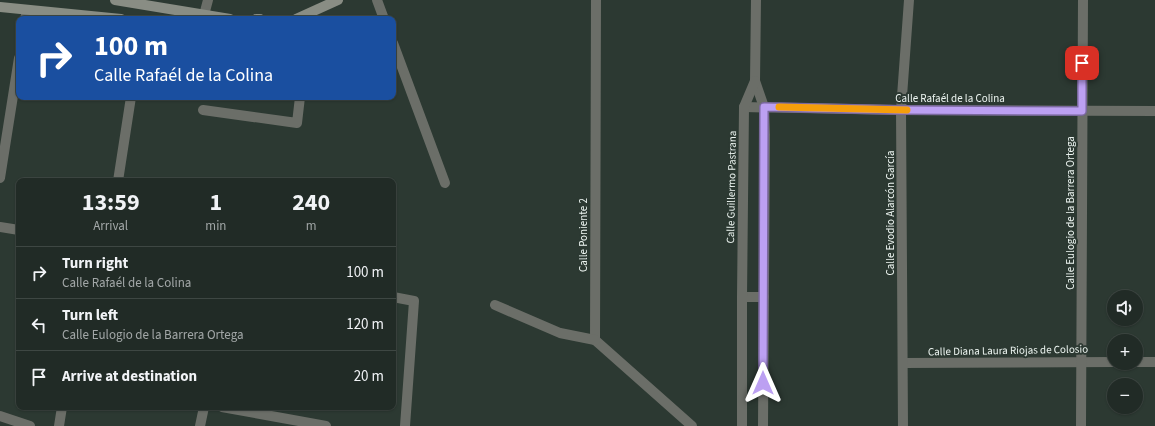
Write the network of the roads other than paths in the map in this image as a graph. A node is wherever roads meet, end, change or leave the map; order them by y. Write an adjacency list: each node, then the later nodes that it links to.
1 (115, 0): 9 (main road)
2 (208, 0): 12 (street)
3 (338, 0): 15 (main road)
4 (377, 0): 16 (street)
5 (596, 0): 37 (street, Calle Poniente 2)
6 (756, 0): 19 (street, Calle Guillermo Pastrana)
7 (909, 0): 25 (street, Calle Evodio Alarcón García)
8 (1083, 0): 26 (street, Calle Eulogio de la Barrera Ortega)
9 (147, 2): 12 (main road)
10 (0, 7): 11 (main road)
11 (26, 15): 13 (main road)
12 (204, 15): 14 (main road)
13 (50, 16)
14 (210, 16)
15 (310, 16)
16 (383, 16)
17 (396, 51): 30 (street)
18 (16, 77): 28 (street)
19 (755, 81): 22 (street, Calle Guillermo Pastrana); 23 (street, Calle Guillermo Pastrana)
20 (131, 100): 29 (street)
21 (300, 100): 24 (street)
22 (744, 107): 23 (street, Calle Rafaél de la Colina); 33 (street, Calle Guillermo Pastrana)
23 (764, 107): 25 (street, Calle Rafaél de la Colina); 34 (street, Calle Guillermo Pastrana)
24 (203, 110)
25 (901, 110): 26 (street, Calle Rafaél de la Colina); 42 (street, Calle Evodio Alarcón García)
26 (1082, 111): 27 (street, Calle Rafaél de la Colina); 38 (street, Calle Eulogio de la Barrera Ortega)
27 (1155, 111)
28 (0, 178)
29 (118, 178)
30 (445, 183)
31 (0, 227): 32 (street)
32 (16, 230)
33 (742, 297): 34 (street); 53 (street, Calle Guillermo Pastrana)
34 (764, 297): 54 (street, Calle Guillermo Pastrana)
35 (396, 298): 51 (street)
36 (495, 305): 37 (street)
37 (595, 340): 52 (street)
38 (1081, 361): 39 (street, Calle Diana Laura Riojas de Colosio); 42 (street, Calle Diana Laura Riojas de Colosio); 56 (street, Calle Eulogio de la Barrera Ortega)
39 (1107, 362)
40 (1143, 362): 41 (street)
41 (1155, 362)
42 (903, 363): 55 (street, Calle Evodio Alarcón García)
43 (62, 410): 48 (street)
44 (203, 410): 49 (street)
45 (238, 410): 50 (street)
46 (0, 416): 47 (street)
47 (30, 426)
48 (59, 426)
49 (200, 426)
50 (326, 426)
51 (405, 426)
52 (692, 426)
53 (742, 426)
54 (763, 426)
55 (903, 426)
56 (1081, 426)

